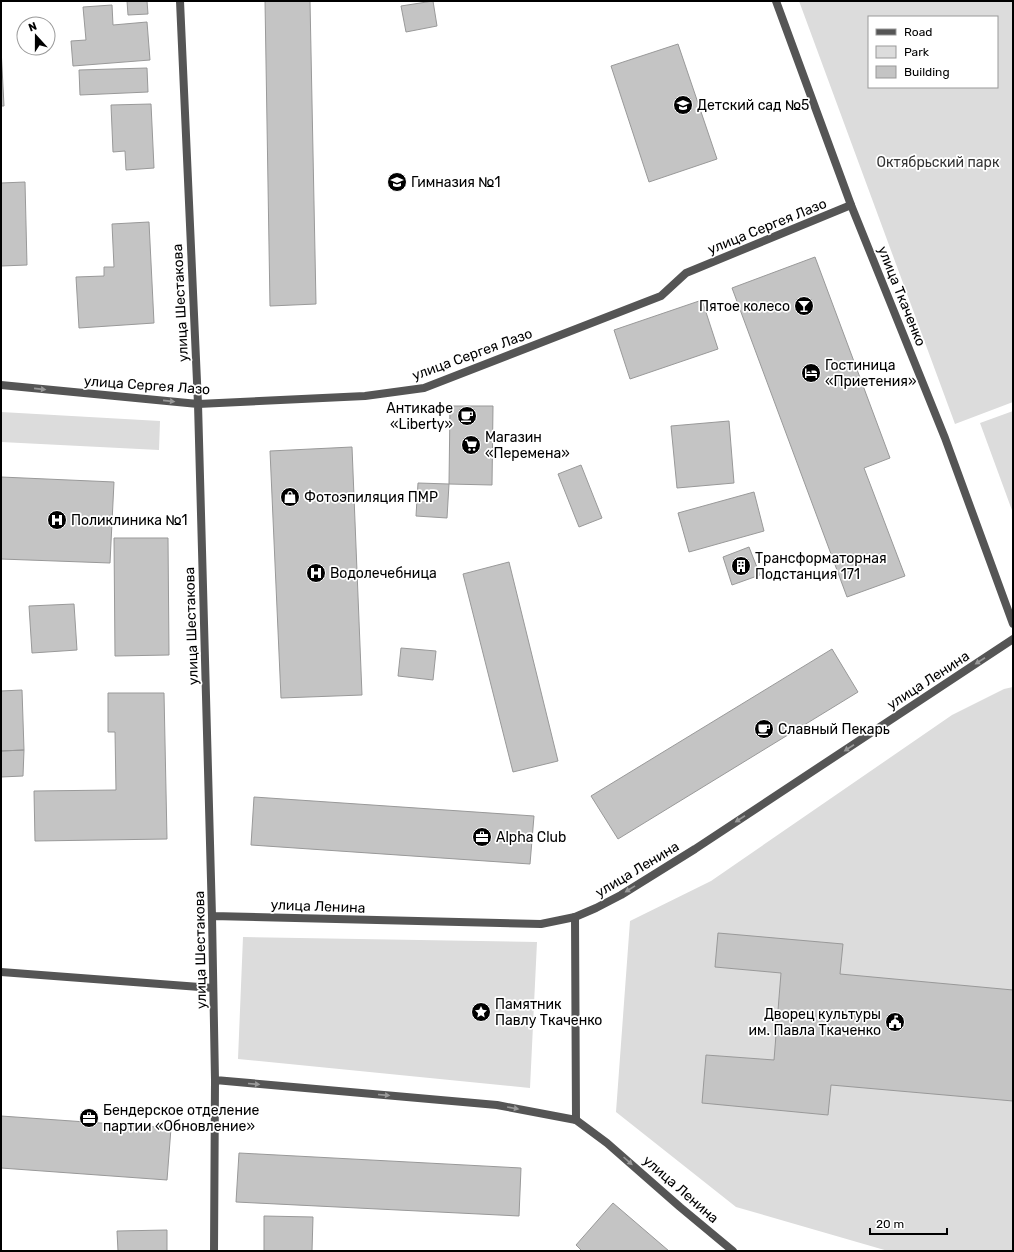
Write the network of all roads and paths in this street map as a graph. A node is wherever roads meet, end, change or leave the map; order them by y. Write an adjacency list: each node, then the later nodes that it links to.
1 (180, 1): 5 (street, улица Шестакова)
2 (776, 1): 3 (street, улица Ткаченко)
3 (851, 205): 5 (street, улица Сергея Лазо); 6 (street, улица Ткаченко)
4 (1, 385): 5 (street, улица Сергея Лазо, one-way to 5)
5 (198, 404): 8 (street, улица Шестакова)
6 (1013, 624)
7 (1013, 639): 9 (street, улица Ленина, one-way to 9)
8 (212, 916): 9 (street, улица Ленина); 11 (street, улица Шестакова)
9 (575, 917): 13 (street)
10 (1, 972): 11 (street)
11 (213, 988): 12 (street, улица Шестакова)
12 (215, 1080): 13 (street, улица Ленина, one-way to 13); 14 (street, улица Шестакова)
13 (576, 1120): 15 (street, улица Ленина, one-way to 15)
14 (214, 1251)
15 (733, 1251)

